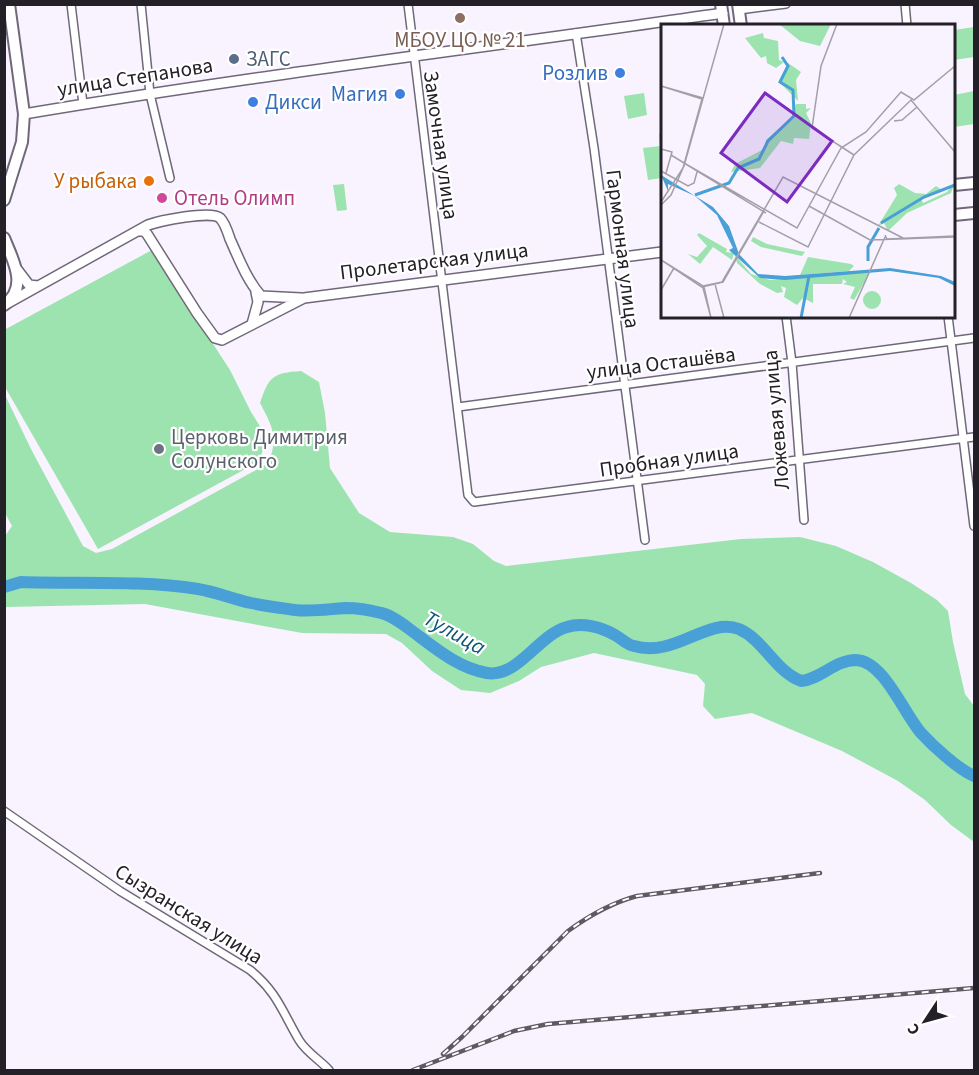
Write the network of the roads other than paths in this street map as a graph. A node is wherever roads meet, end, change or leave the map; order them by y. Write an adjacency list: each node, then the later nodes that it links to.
1 (9, 4): 16 (main road)
2 (71, 4): 15 (street)
3 (141, 4): 14 (street)
4 (408, 4): 13 (street, Замочная улица)
5 (786, 4): 7 (street, улица Степанова)
6 (905, 4): 11 (street)
7 (738, 7): 8 (main road, улица Степанова); 10 (main road)
8 (722, 9): 9 (main road); 12 (street, улица Степанова)
9 (724, 24)
10 (741, 24)
11 (907, 24)
12 (576, 33): 13 (street, улица Степанова); 26 (street, Гармонная улица)
13 (413, 55): 14 (street, улица Степанова); 28 (street, Замочная улица)
14 (150, 94): 15 (street, улица Степанова); 17 (street)
15 (82, 105): 16 (street, улица Степанова)
16 (24, 114): 20 (main road)
17 (170, 178)
18 (975, 183): 19 (main road)
19 (955, 185)
20 (4, 200)
21 (975, 213): 22 (main road)
22 (955, 215)
23 (137, 231): 29 (street); 30 (street); 35 (street, Пролетарская улица)
24 (4, 238): 27 (main road)
25 (661, 252): 26 (street, Пролетарская улица)
26 (608, 259): 28 (street, Пролетарская улица); 39 (street, Гармонная улица)
27 (16, 268): 29 (street); 32 (main road)
28 (443, 279): 31 (street, Пролетарская улица); 40 (street, Замочная улица)
29 (38, 286): 32 (street)
30 (256, 291): 31 (street); 35 (street)
31 (304, 298): 35 (street, Пролетарская улица)
32 (6, 304)
33 (786, 318): 38 (street, Ложевая улица)
34 (948, 318): 37 (street)
35 (252, 324)
36 (975, 338): 37 (street, улица Осташёва)
37 (952, 340): 38 (street, улица Осташёва); 42 (street)
38 (792, 363): 39 (street, улица Осташёва); 43 (street, Ложевая улица)
39 (624, 383): 40 (street, улица Осташёва); 44 (street, Гармонная улица)
40 (458, 407): 45 (street, Замочная улица)
41 (975, 437): 42 (street, Пробная улица)
42 (962, 438): 43 (street, Пробная улица); 47 (street)
43 (800, 458): 44 (street, Пробная улица); 46 (street, Ложевая улица)
44 (638, 481): 45 (street, Пробная улица); 48 (street, Гармонная улица)
45 (474, 502)
46 (804, 520)
47 (975, 526)
48 (645, 540)
49 (4, 811): 50 (street, Сызранская улица)
50 (329, 1071)

